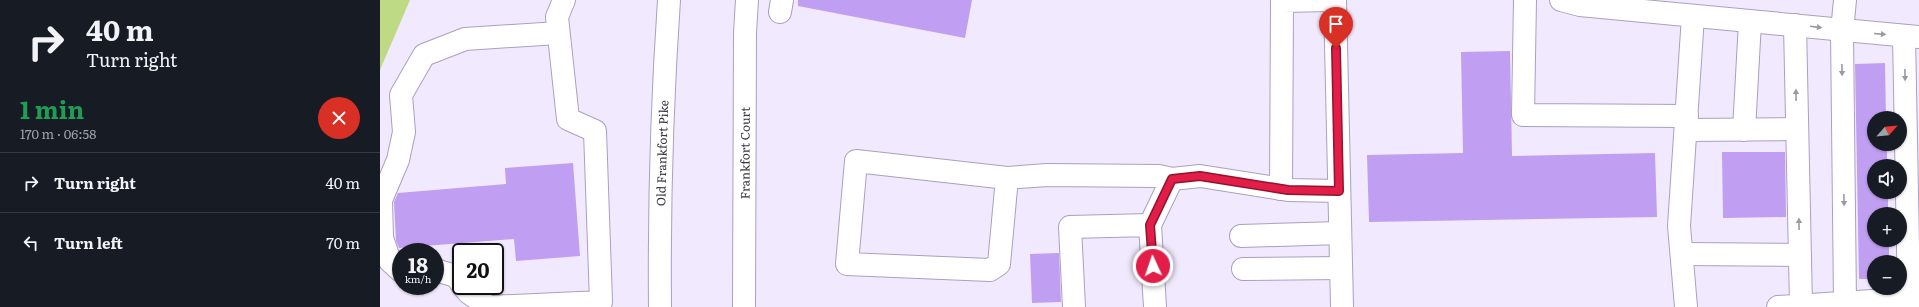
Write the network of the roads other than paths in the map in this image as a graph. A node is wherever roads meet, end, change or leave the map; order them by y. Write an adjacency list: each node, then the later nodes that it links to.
1 (564, 0): 13 (street)
2 (669, 0): 34 (street, Old Frankfort Pike)
3 (747, 0): 35 (street, Frankfort Court)
4 (1331, 0): 20 (street)
5 (1335, 0): 21 (street)
6 (1525, 0): 15 (street)
7 (1561, 0): 9 (street)
8 (1845, 0): 12 (street)
9 (1693, 16): 10 (street); 15 (street)
10 (1750, 22): 11 (street); 16 (street)
11 (1795, 25): 12 (street, one-way to 12); 17 (street, one-way to 11)
12 (1842, 30): 14 (street, one-way to 14); 32 (street, one-way to 32)
13 (558, 33): 27 (street); 30 (street)
14 (1912, 37): 31 (street, one-way to 31)
15 (1686, 123): 16 (street); 25 (street)
16 (1744, 130): 17 (street)
17 (1797, 130): 26 (street, one-way to 17)
18 (1007, 178): 18 (street); 19 (street)
19 (1172, 179): 20 (street); 22 (street)
20 (1281, 189): 21 (street)
21 (1339, 191): 23 (street)
22 (1150, 225): 36 (street); 37 (street)
23 (1340, 233): 24 (street); 28 (street)
24 (1241, 236)
25 (1682, 254): 26 (street); 39 (street)
26 (1800, 255): 33 (street)
27 (392, 263)
28 (1341, 268): 29 (street); 38 (street)
29 (1243, 269)
30 (472, 295)
31 (1914, 298): 32 (street)
32 (1845, 302): 33 (street)
33 (1801, 306): 40 (street)
34 (660, 307)
35 (744, 307)
36 (1074, 307)
37 (1155, 307)
38 (1342, 307)
39 (1686, 307)
40 (1778, 307)

